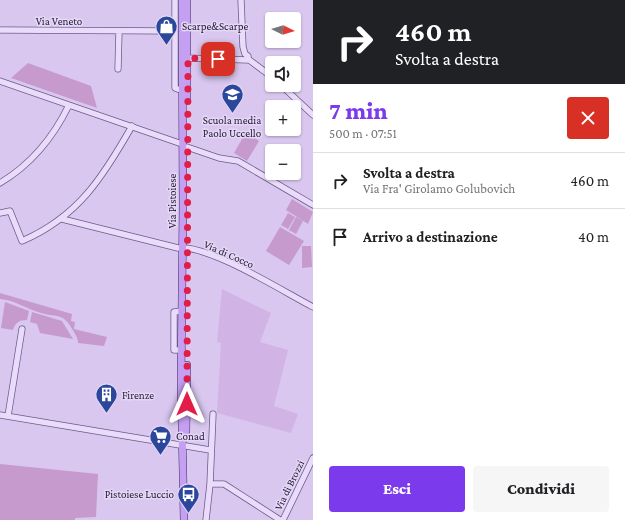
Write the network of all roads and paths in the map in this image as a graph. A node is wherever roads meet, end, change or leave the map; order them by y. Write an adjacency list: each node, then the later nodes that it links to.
1 (175, 0): 7 (street)
2 (182, 0): 9 (main road, Via Pistoiese)
3 (187, 0): 9 (main road, Via Pistoiese)
4 (241, 0): 8 (street)
5 (0, 30): 6 (street, Via Veneto)
6 (118, 31): 7 (street, Via Veneto); 10 (street)
7 (175, 31): 13 (street)
8 (244, 57): 9 (street); 11 (street)
9 (185, 58): 13 (main road, Via Pistoiese); 18 (main road, Via Pistoiese)
10 (118, 69)
11 (265, 72)
12 (1, 82): 15 (street)
13 (183, 91): 18 (main road, Via Pistoiese)
14 (288, 92): 16 (street)
15 (69, 105): 17 (street); 19 (street)
16 (313, 115)
17 (132, 126): 18 (street); 22 (street)
18 (185, 145): 20 (street); 23 (main road, Via Pistoiese)
19 (0, 183)
20 (313, 205)
21 (0, 213): 22 (street)
22 (62, 218): 23 (street, Via di Cocco)
23 (184, 248): 24 (street, Via di Cocco); 29 (main road, Via Pistoiese); 29 (main road, Via Pistoiese)
24 (313, 307)
25 (22, 329): 28 (street)
26 (213, 414): 31 (street)
27 (0, 415): 28 (street)
28 (8, 416): 30 (street)
29 (184, 438): 30 (main road, Via Pistoiese)
30 (184, 446): 31 (street); 34 (main road, Via Pistoiese)
31 (210, 450): 33 (street)
32 (313, 458): 36 (street, Via di Brozzi)
33 (210, 484): 35 (street); 36 (street)
34 (184, 520)
35 (206, 520)
36 (281, 520)

